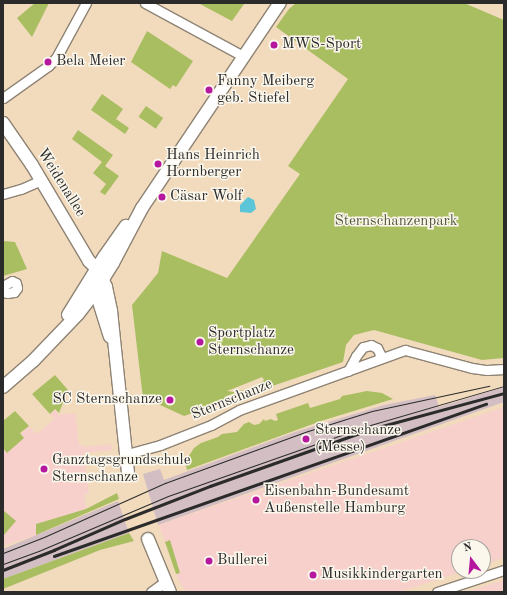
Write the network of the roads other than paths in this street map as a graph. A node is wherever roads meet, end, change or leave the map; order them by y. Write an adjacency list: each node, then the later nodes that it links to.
1 (86, 3): 5 (street)
2 (145, 3): 4 (street)
3 (280, 3): 4 (main road)
4 (243, 56): 9 (main road)
5 (3, 98)
6 (3, 123): 7 (main road, Weidenallee)
7 (41, 180): 8 (street); 11 (main road, Weidenallee)
8 (3, 194)
9 (142, 208): 10 (main road); 11 (main road)
10 (111, 266): 11 (main road); 15 (main road)
11 (95, 272): 13 (main road); 15 (main road); 16 (main road)
12 (3, 286): 14 (street)
13 (95, 291): 16 (main road); 17 (main road)
14 (3, 292)
15 (110, 302): 17 (main road)
16 (52, 339): 21 (main road)
17 (114, 348): 22 (main road)
18 (379, 359): 19 (street, Sternschanze); 20 (street, Sternschanze); 20 (street)
19 (504, 368)
20 (348, 371): 22 (street, Sternschanze)
21 (3, 387)
22 (127, 454): 23 (main road)
23 (128, 473)
24 (148, 539): 26 (main road)
25 (504, 570): 28 (street)
26 (168, 587): 27 (street)
27 (151, 592)
28 (437, 592)

